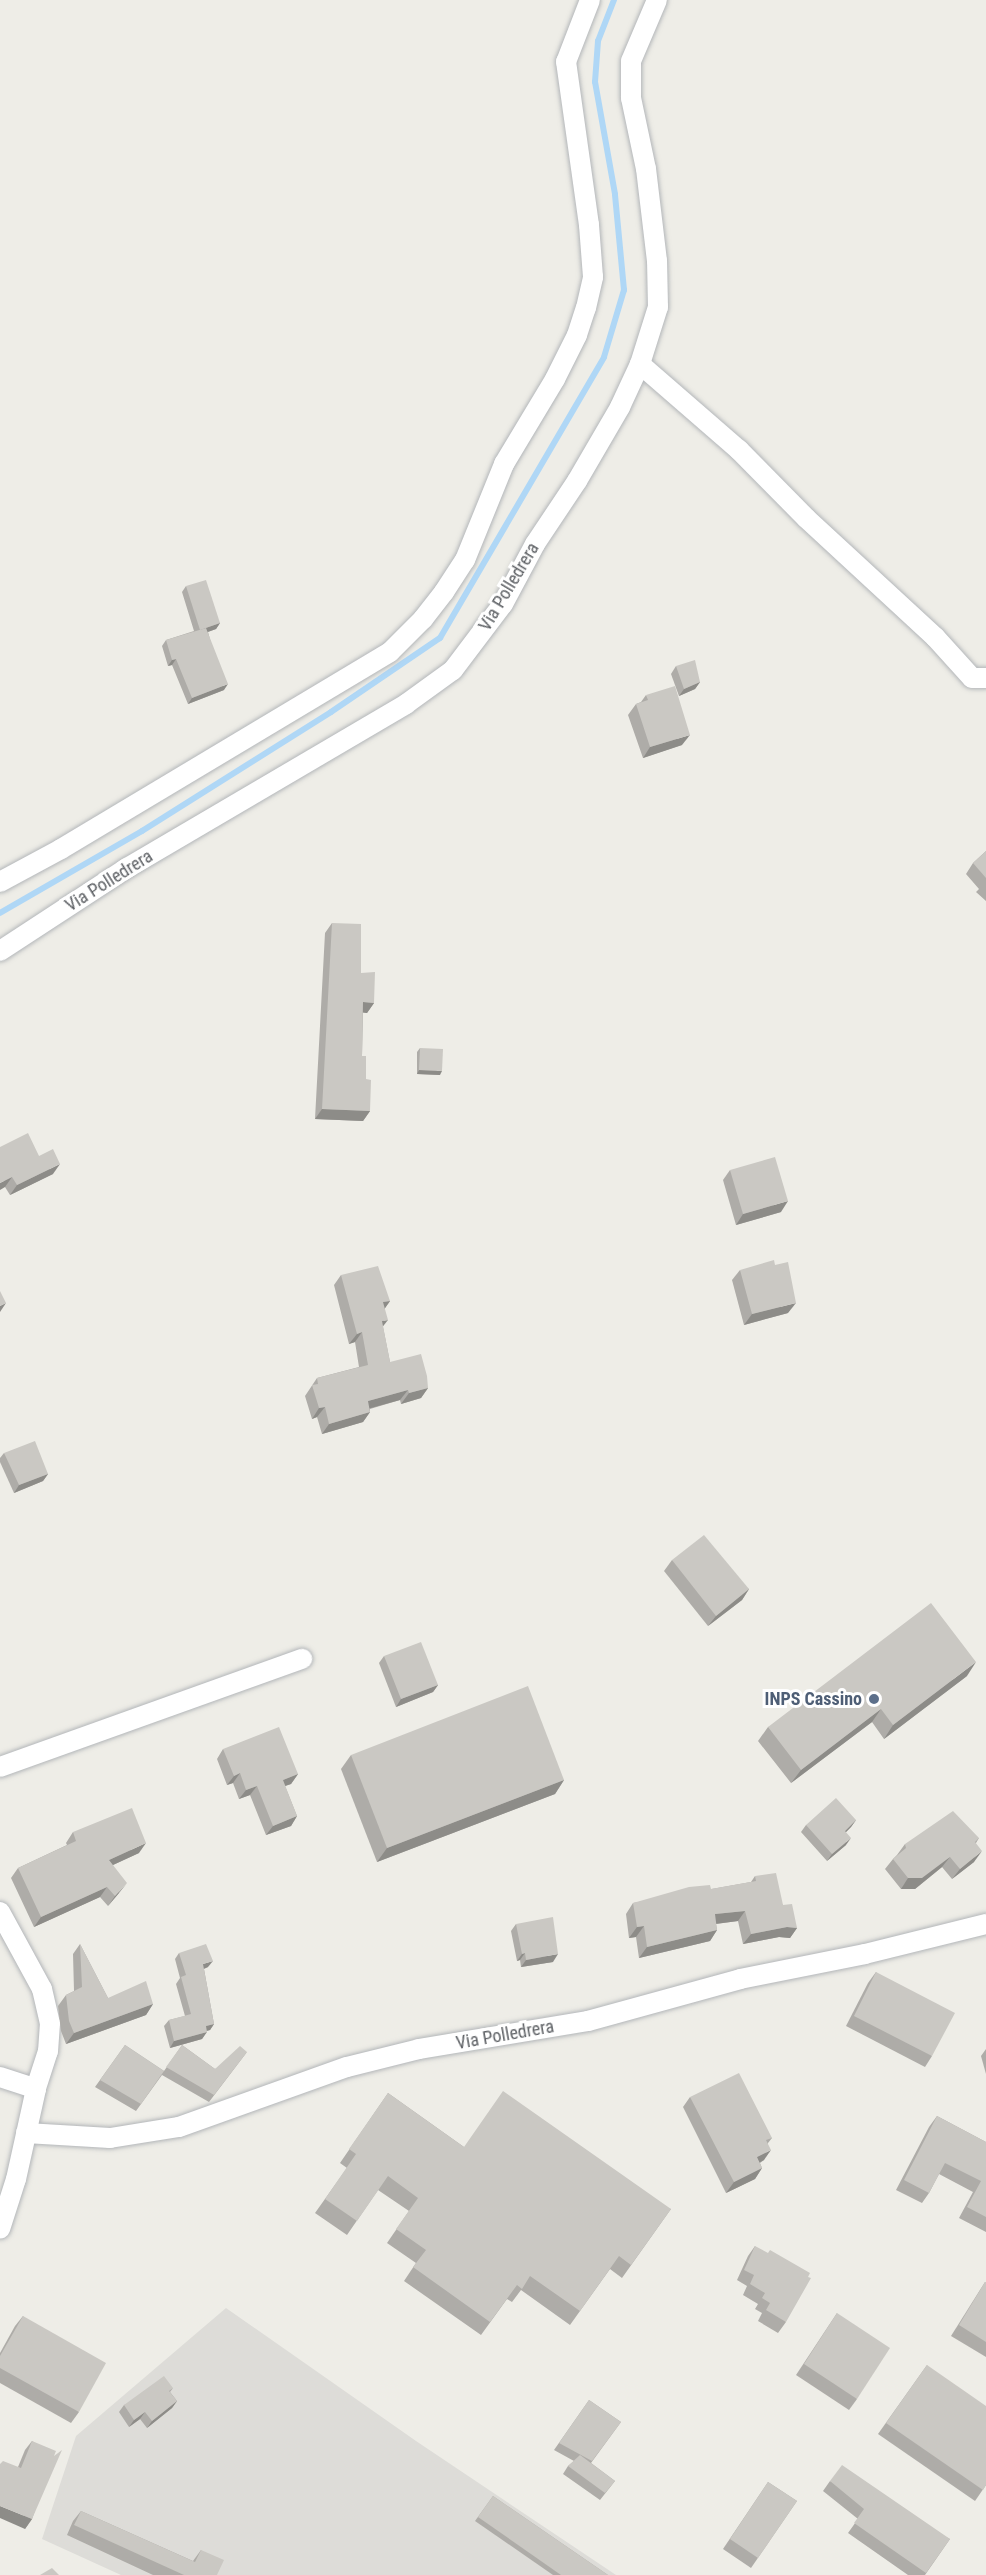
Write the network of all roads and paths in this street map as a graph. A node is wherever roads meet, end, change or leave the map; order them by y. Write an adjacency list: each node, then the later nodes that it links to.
1 (590, 0): 5 (street)
2 (657, 0): 3 (street, Via Polledrera)
3 (640, 364): 4 (street); 6 (street, Via Polledrera)
4 (986, 678)
5 (0, 882)
6 (0, 951)
7 (302, 1659): 8 (street)
8 (0, 1767)
9 (0, 1912): 12 (street)
10 (986, 1923): 13 (street, Via Polledrera)
11 (0, 2077): 12 (street)
12 (36, 2089): 13 (street)
13 (26, 2133): 14 (street)
14 (0, 2229)

